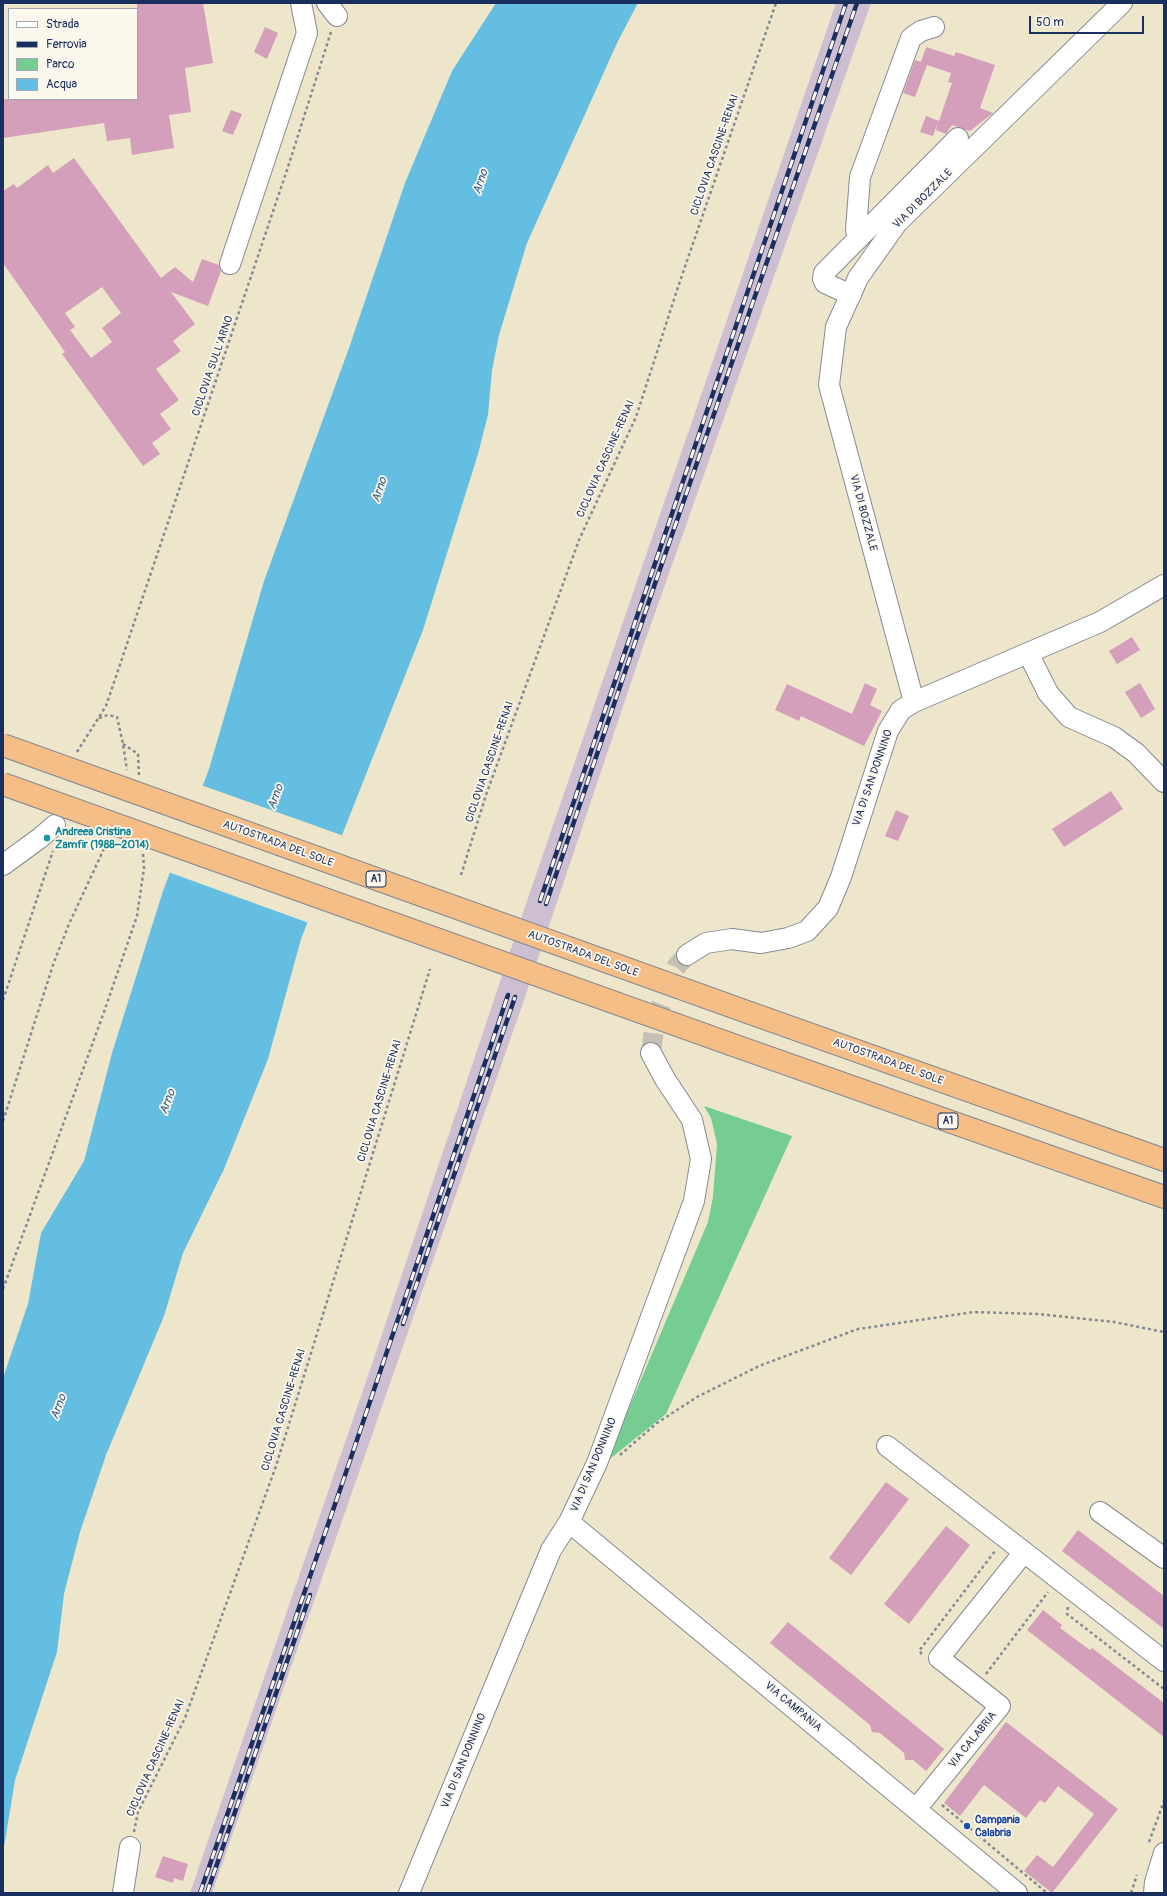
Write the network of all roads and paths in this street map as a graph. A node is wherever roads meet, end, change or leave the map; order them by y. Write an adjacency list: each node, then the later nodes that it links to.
1 (301, 3): 8 (street)
2 (776, 3): 23 (path, CICLOVIA CASCINE-RENAI)
3 (1122, 3): 9 (street, VIA DI BOZZALE)
4 (332, 9): 13 (path, CICLOVIA SULL'ARNO)
5 (934, 27): 7 (street)
6 (958, 138): 7 (street)
7 (859, 237): 9 (street)
8 (230, 264)
9 (851, 295): 12 (street, VIA DI BOZZALE)
10 (1164, 585): 11 (street, VIA DI SAN DONNINO)
11 (1028, 653): 12 (street, VIA DI SAN DONNINO); 17 (street)
12 (914, 702): 24 (street, VIA DI SAN DONNINO)
13 (123, 744): 15 (path); 16 (path)
14 (3, 745): 28 (highway, AUTOSTRADA DEL SOLE / A1, bridge)
15 (127, 772)
16 (139, 777)
17 (1164, 782)
18 (3, 784): 29 (highway, A1, bridge)
19 (55, 825): 22 (street)
20 (110, 834): 27 (path)
21 (143, 853): 30 (path)
22 (3, 865)
23 (461, 874)
24 (687, 955)
25 (430, 969): 43 (path, CICLOVIA CASCINE-RENAI)
26 (651, 1053): 35 (street, VIA DI SAN DONNINO)
27 (3, 1121)
28 (1164, 1160)
29 (1164, 1197)
30 (3, 1290)
31 (1164, 1332): 33 (path)
32 (886, 1446): 36 (street)
33 (617, 1457)
34 (1100, 1512): 37 (street)
35 (569, 1522): 42 (street, VIA CAMPANIA); 47 (street, VIA DI SAN DONNINO)
36 (1024, 1552): 39 (street); 42 (street, VIA CALABRIA)
37 (1164, 1558)
38 (1069, 1600): 40 (path)
39 (1164, 1661)
40 (1164, 1689)
41 (937, 1801): 49 (path)
42 (916, 1809): 48 (street, VIA CAMPANIA)
43 (130, 1847): 46 (street)
44 (1164, 1853): 45 (street)
45 (1157, 1886)
46 (123, 1893)
47 (409, 1893)
48 (1017, 1893)
49 (1047, 1893)

